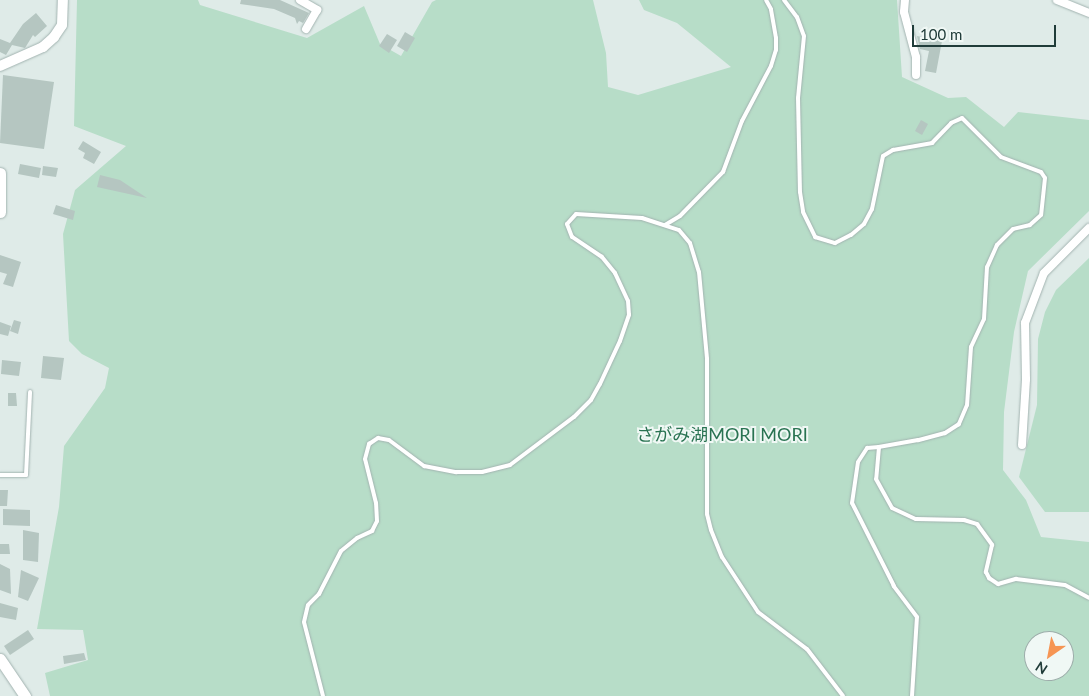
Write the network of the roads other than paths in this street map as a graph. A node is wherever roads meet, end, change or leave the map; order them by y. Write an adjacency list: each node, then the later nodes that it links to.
1 (63, 0): 9 (street)
2 (300, 0): 8 (street)
3 (766, 0): 13 (lane)
4 (784, 0): 17 (lane)
5 (905, 0): 10 (street)
6 (1057, 0): 7 (street)
7 (1089, 13)
8 (306, 29)
9 (0, 66)
10 (916, 75)
11 (0, 173): 12 (main road)
12 (0, 212)
13 (665, 225): 22 (lane); 23 (lane)
14 (1089, 228): 16 (street)
15 (30, 392): 18 (lane)
16 (1022, 445)
17 (879, 447): 19 (lane); 24 (lane)
18 (0, 475)
19 (1089, 598)
20 (0, 659): 21 (main road)
21 (25, 696)
22 (323, 696)
23 (843, 696)
24 (912, 696)

